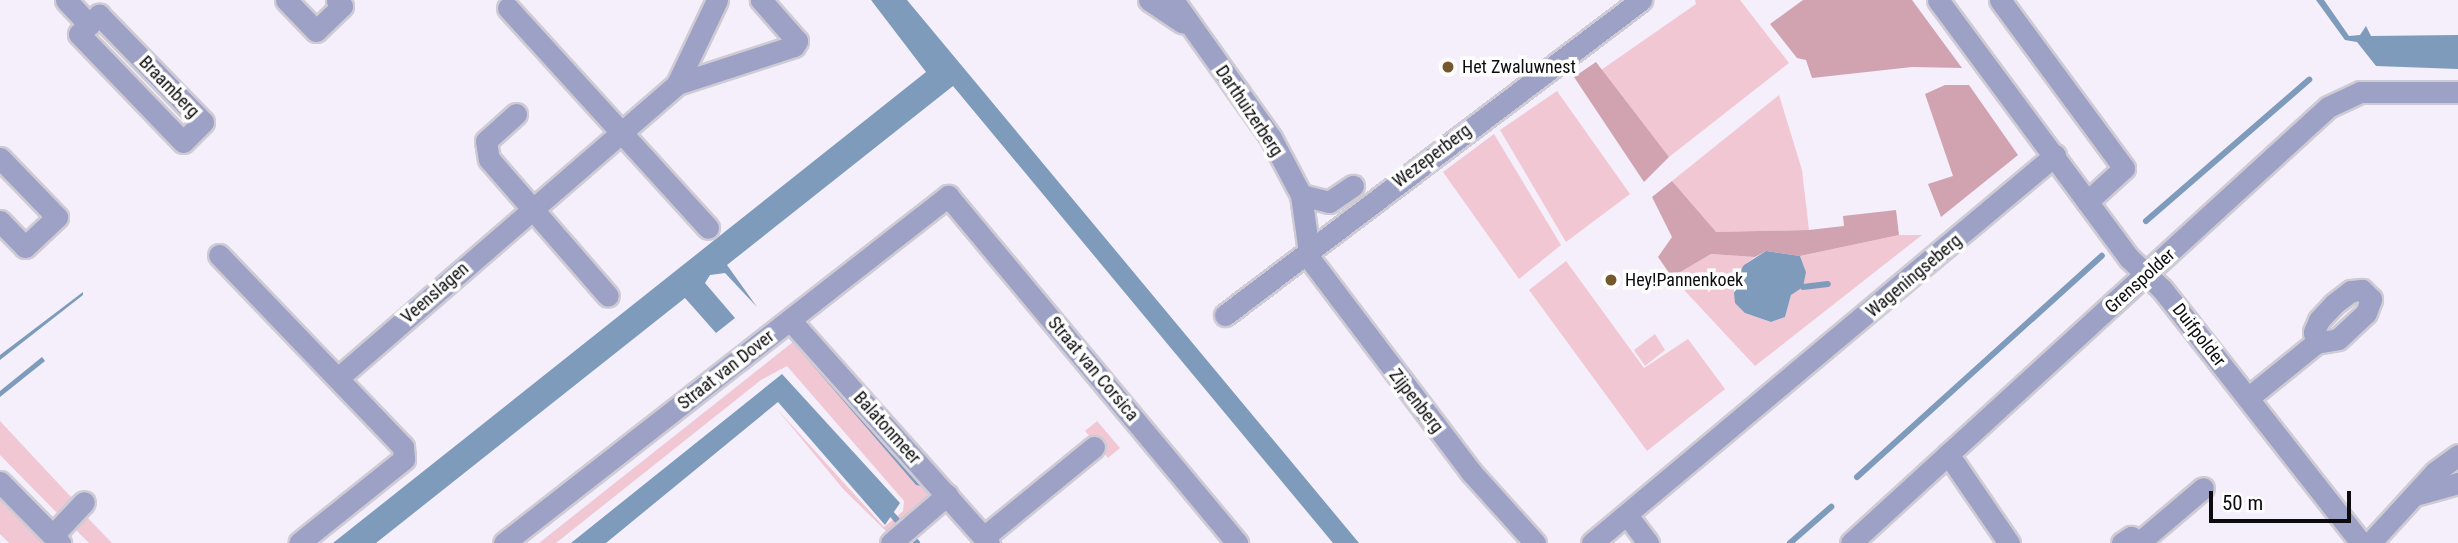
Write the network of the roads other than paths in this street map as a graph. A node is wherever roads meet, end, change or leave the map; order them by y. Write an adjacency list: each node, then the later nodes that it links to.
1 (66, 0): 12 (street)
2 (286, 0): 3 (street)
3 (337, 0)
4 (717, 0): 14 (street, Veenslagen)
5 (761, 0): 14 (street, Veenslagen)
6 (1149, 0): 13 (street, Darthuizerberg)
7 (1173, 0): 13 (street, Darthuizerberg)
8 (1641, 0): 27 (street, Wezeperberg)
9 (1938, 0): 18 (street)
10 (2000, 0): 23 (street)
11 (508, 8): 17 (street)
12 (89, 24): 12 (street, Braamberg)
13 (1192, 29): 21 (street, Darthuizerberg)
14 (677, 84): 17 (street, Veenslagen)
15 (2458, 93): 29 (street, Grenspolder)
16 (516, 114): 24 (street)
17 (619, 133): 24 (street, Veenslagen); 26 (street)
18 (2055, 155): 23 (street); 45 (street, Wageningseberg)
19 (0, 158): 25 (street)
20 (1353, 186): 21 (street)
21 (1301, 195): 27 (street, Darthuizerberg)
22 (948, 196): 32 (street, Straat van Dover); 53 (street, Straat van Corsica)
23 (2087, 202): 29 (street)
24 (533, 209): 30 (street); 34 (street, Veenslagen)
25 (0, 221)
26 (708, 228)
27 (1309, 251): 31 (street, Wezeperberg); 54 (street, Zijpenberg)
28 (219, 255): 34 (street)
29 (2147, 276): 35 (street, Duifpolder); 37 (street, Grenspolder)
30 (608, 296)
31 (1225, 315)
32 (790, 320): 43 (street, Balatonmeer); 52 (street, Straat van Dover)
33 (2316, 343): 35 (street)
34 (338, 378): 51 (street)
35 (2248, 398): 58 (street, Duifpolder)
36 (1094, 447): 48 (street, Balatonmeer)
37 (1948, 454): 49 (street, Grenspolder); 57 (street)
38 (2458, 454): 42 (street)
39 (0, 482): 46 (street)
40 (2458, 483): 42 (street)
41 (2203, 488): 50 (street)
42 (2420, 494): 59 (street)
43 (947, 495): 47 (street); 48 (street, Balatonmeer)
44 (85, 502): 46 (street)
45 (1627, 515): 55 (street); 56 (street)
46 (57, 539)
47 (894, 540)
48 (986, 540)
49 (1861, 540)
50 (2136, 542)
51 (299, 543)
52 (504, 543)
53 (1237, 543)
54 (1535, 543)
55 (1592, 543)
56 (1648, 543)
57 (2009, 543)
58 (2361, 543)
59 (2370, 543)

